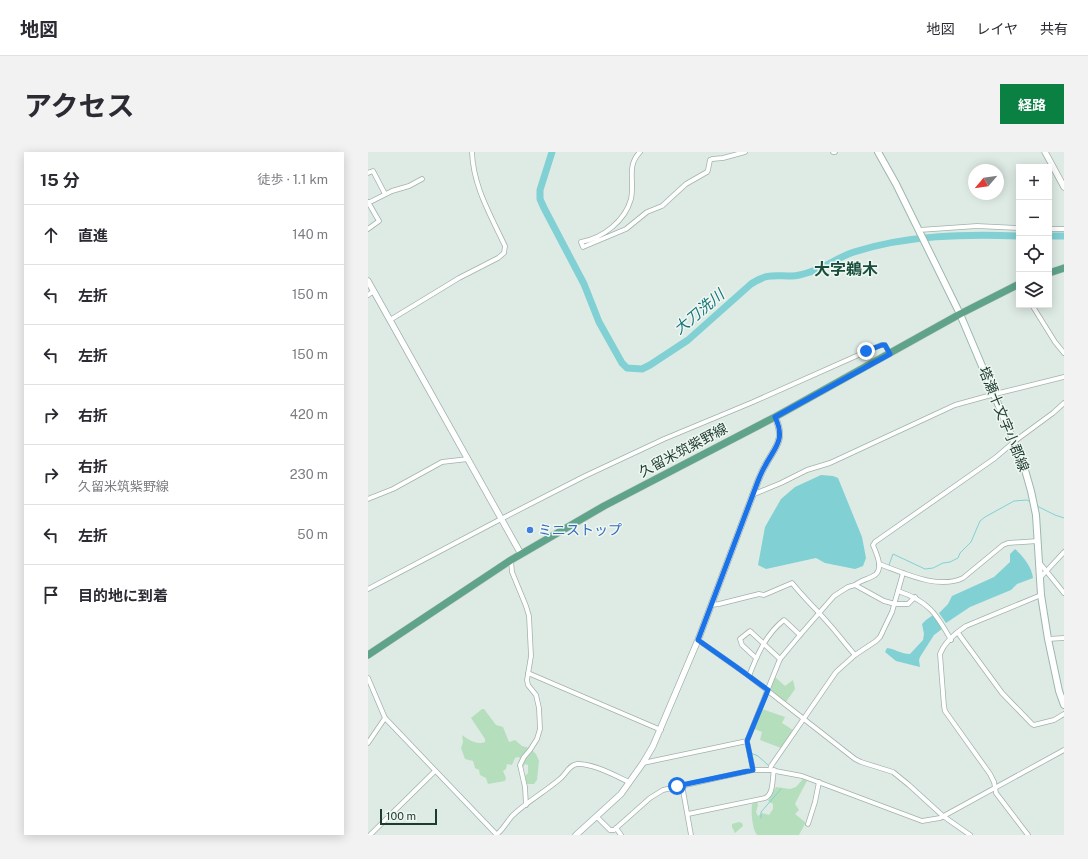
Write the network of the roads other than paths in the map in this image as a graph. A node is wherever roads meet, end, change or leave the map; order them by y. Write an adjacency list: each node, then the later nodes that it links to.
1 (472, 152): 24 (street)
2 (640, 152): 3 (street)
3 (745, 152)
4 (878, 152): 15 (main road, 塔瀬十文字小郡線)
5 (1045, 152): 8 (street)
6 (368, 173): 9 (street)
7 (422, 180): 9 (street)
8 (1064, 187)
9 (385, 194): 10 (street)
10 (368, 202): 13 (street)
11 (1016, 228): 15 (street)
12 (1052, 228): 14 (street)
13 (368, 229)
14 (1064, 229)
15 (920, 231): 23 (main road, 塔瀬十文字小郡線)
16 (1064, 268): 17 (main road)
17 (1052, 272)
18 (368, 281): 20 (street)
19 (1016, 286): 23 (main road, 久留米筑紫野線)
20 (374, 291): 21 (street); 24 (street)
21 (368, 295)
22 (1034, 308): 25 (street)
23 (960, 314): 26 (main road, 久留米筑紫野線); 28 (main road, 塔瀬十文字小郡線)
24 (390, 320): 32 (street)
25 (1064, 353)
26 (890, 354): 30 (main road, 久留米筑紫野線); 35 (street)
27 (1064, 377): 28 (street)
28 (995, 394): 31 (main road, 塔瀬十文字小郡線); 33 (street)
29 (1064, 403): 31 (street)
30 (775, 417): 33 (street); 38 (main road, 久留米筑紫野線)
31 (1015, 441): 36 (main road, 塔瀬十文字小郡線); 41 (street)
32 (468, 459): 34 (street); 35 (street)
33 (752, 496): 51 (street)
34 (368, 499)
35 (501, 519): 38 (street); 46 (street)
36 (1038, 541): 40 (main road, 塔瀬十文字小郡線); 43 (street)
37 (1064, 552): 42 (street)
38 (521, 554): 39 (main road, 久留米筑紫野線)
39 (510, 560): 61 (main road, 久留米筑紫野線); 65 (street)
40 (1039, 561): 42 (street); 44 (main road, 塔瀬十文字小郡線)
41 (879, 564): 43 (street); 45 (street)
42 (1047, 571): 44 (street); 48 (street)
43 (903, 573): 47 (street)
44 (1040, 578): 49 (main road, 塔瀬十文字小郡線)
45 (855, 585): 52 (street); 53 (street)
46 (368, 589)
47 (898, 591): 50 (street); 52 (street)
48 (1064, 593)
49 (1041, 595): 54 (street); 59 (main road, 塔瀬十文字小郡線)
50 (915, 597): 52 (street); 58 (street)
51 (711, 604): 53 (street); 57 (street)
52 (895, 604): 62 (street)
53 (819, 613): 55 (street); 62 (street)
54 (958, 633): 58 (street); 70 (street)
55 (800, 635): 60 (street); 64 (street)
56 (1064, 638): 59 (street)
57 (698, 640): 66 (street); 73 (street)
58 (951, 640): 84 (street)
59 (1048, 640): 69 (main road, 塔瀬十文字小郡線)
60 (764, 643): 63 (street); 63 (street); 64 (street)
61 (368, 655)
62 (855, 655): 72 (street)
63 (756, 658): 66 (street)
64 (780, 659): 68 (street)
65 (528, 673): 73 (street); 85 (street)
66 (749, 676): 68 (street)
67 (368, 678): 71 (street)
68 (768, 690): 72 (street); 74 (street)
69 (1064, 705)
70 (1064, 714)
71 (385, 718): 75 (street); 80 (street)
72 (804, 718): 79 (street); 87 (street)
73 (661, 730): 77 (street)
74 (747, 741): 77 (street); 78 (street)
75 (368, 743)
76 (1064, 750): 84 (street)
77 (643, 763): 81 (street)
78 (753, 770): 79 (street); 83 (street)
79 (772, 770): 82 (street); 86 (street)
80 (436, 771): 91 (street); 92 (street)
81 (629, 782): 85 (street); 88 (street)
82 (819, 782): 87 (street); 89 (street)
83 (682, 785): 86 (street); 90 (street)
84 (995, 788): 87 (street); 97 (street)
85 (526, 805): 91 (street)
86 (688, 814): 95 (street)
87 (943, 816): 96 (street)
88 (597, 817): 90 (street); 93 (street)
89 (808, 824)
90 (616, 828): 94 (street)
91 (497, 834)
92 (370, 835)
93 (576, 835)
94 (621, 835)
95 (691, 835)
96 (970, 835)
97 (1028, 835)

